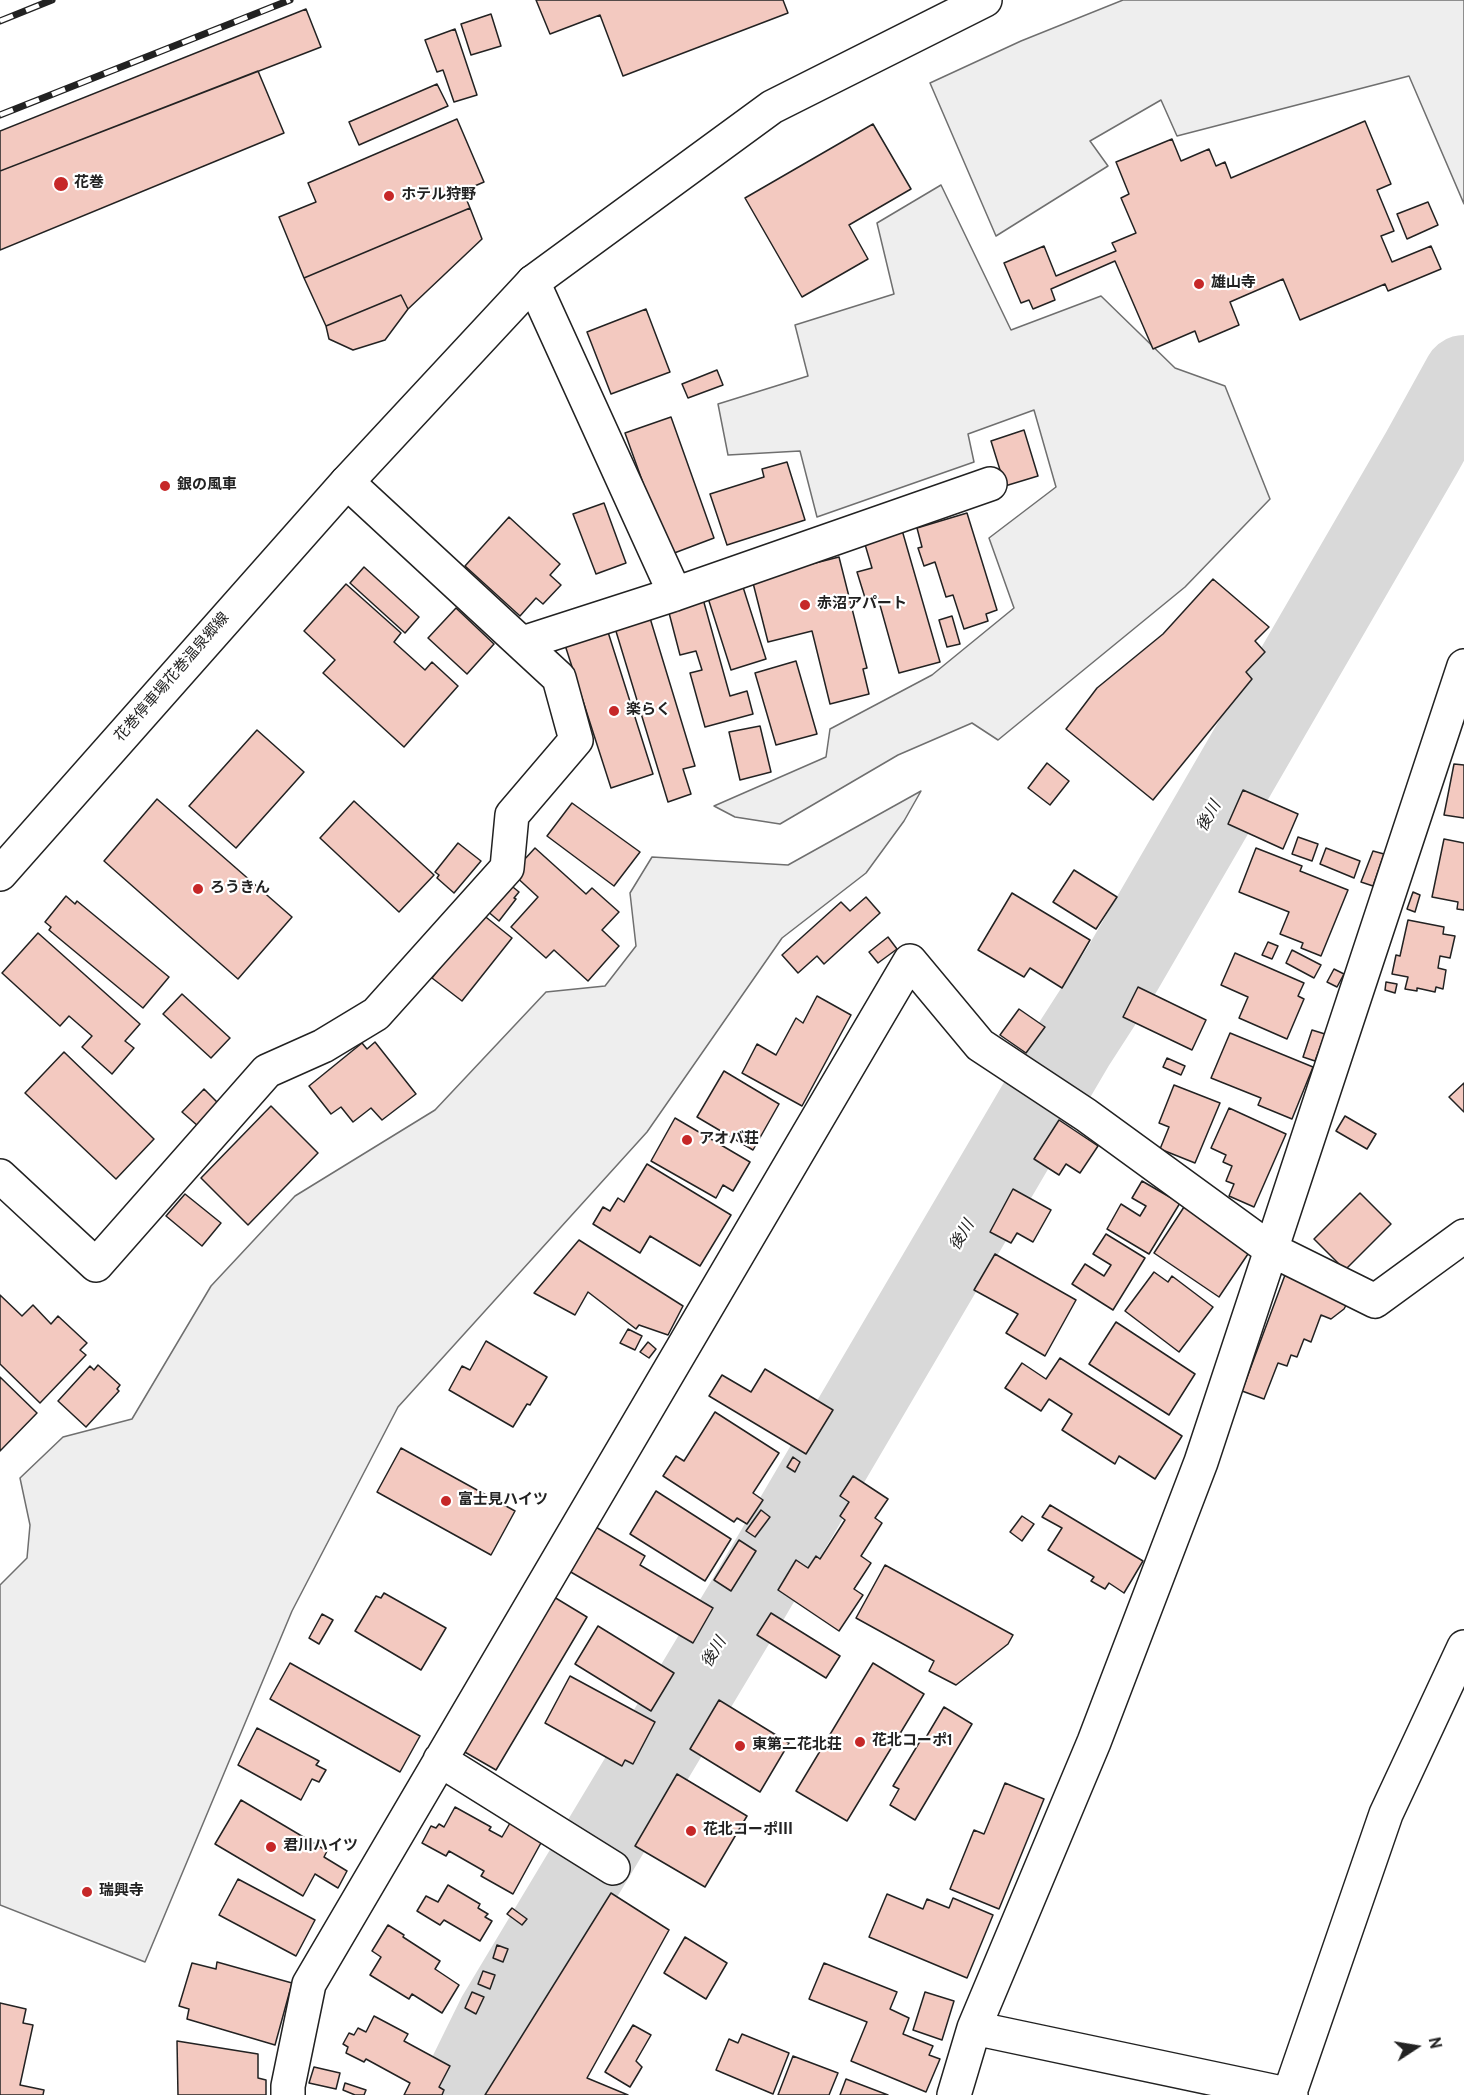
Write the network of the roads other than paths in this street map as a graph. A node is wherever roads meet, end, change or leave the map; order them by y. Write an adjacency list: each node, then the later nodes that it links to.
1 (985, 0): 2 (street, 花巻停車場花巻温泉郷線)
2 (532, 282): 3 (street, 花巻停車場花巻温泉郷線); 5 (street)
3 (346, 482): 6 (street); 8 (street, 花巻停車場花巻温泉郷線)
4 (990, 484): 5 (street)
5 (675, 594): 6 (street)
6 (523, 643): 9 (street)
7 (1464, 666): 11 (street)
8 (0, 874)
9 (0, 1176)
10 (1464, 1236): 11 (street)
11 (1270, 1249): 13 (street); 15 (street)
12 (1464, 1647): 18 (street)
13 (440, 1760): 14 (street); 16 (street)
14 (613, 1868)
15 (974, 2028): 17 (street); 18 (street)
16 (288, 2095)
17 (954, 2095)
18 (1290, 2095)

